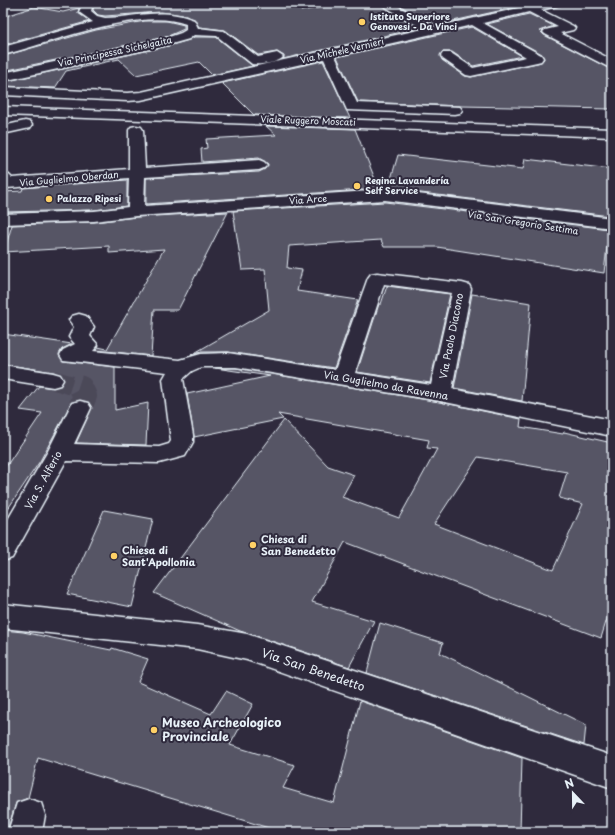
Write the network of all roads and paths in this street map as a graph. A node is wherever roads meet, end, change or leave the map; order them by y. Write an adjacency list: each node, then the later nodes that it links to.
1 (88, 3): 5 (street)
2 (384, 3): 7 (street)
3 (556, 3): 4 (street, Via Michele Vernieri)
4 (532, 6): 6 (street, Via Michele Vernieri); 9 (street)
5 (106, 22): 8 (street); 12 (street)
6 (474, 22): 7 (street, Via Michele Vernieri); 14 (street)
7 (433, 30): 13 (street, Via Michele Vernieri)
8 (192, 31): 11 (street); 16 (street, Via Principessa Sichelgaita)
9 (549, 32): 10 (street); 15 (street)
10 (535, 35)
11 (328, 40)
12 (3, 51)
13 (328, 54): 17 (street, Via Michele Vernieri); 18 (street)
14 (447, 56)
15 (612, 65)
16 (3, 77)
17 (3, 91)
18 (455, 110)
19 (3, 112): 23 (street, Viale Ruggero Moscati)
20 (25, 125): 21 (street)
21 (3, 130)
22 (136, 130): 25 (street)
23 (612, 133)
24 (259, 165): 25 (street, Via Guglielmo Oberdan)
25 (137, 173): 26 (street, Via Guglielmo Oberdan); 28 (street)
26 (3, 178)
27 (442, 202): 28 (street, Via Arce); 30 (street, Via Arce); 31 (street, Via San Gregorio Settima)
28 (136, 211): 29 (street, Via Arce)
29 (3, 219)
30 (612, 223)
31 (612, 237)
32 (79, 320): 34 (street)
33 (3, 372): 36 (street)
34 (178, 376): 35 (street, Via Guglielmo da Ravenna); 40 (street)
35 (343, 378): 37 (street, Via Guglielmo da Ravenna); 37 (street, Via Paolo Diacono)
36 (53, 380)
37 (440, 394): 39 (street, Via Guglielmo da Ravenna)
38 (80, 408): 40 (street, Via S. Alferio)
39 (612, 428)
40 (59, 452): 41 (street, Via S. Alferio)
41 (3, 551)
42 (3, 616): 43 (street, Via San Benedetto)
43 (612, 772)

